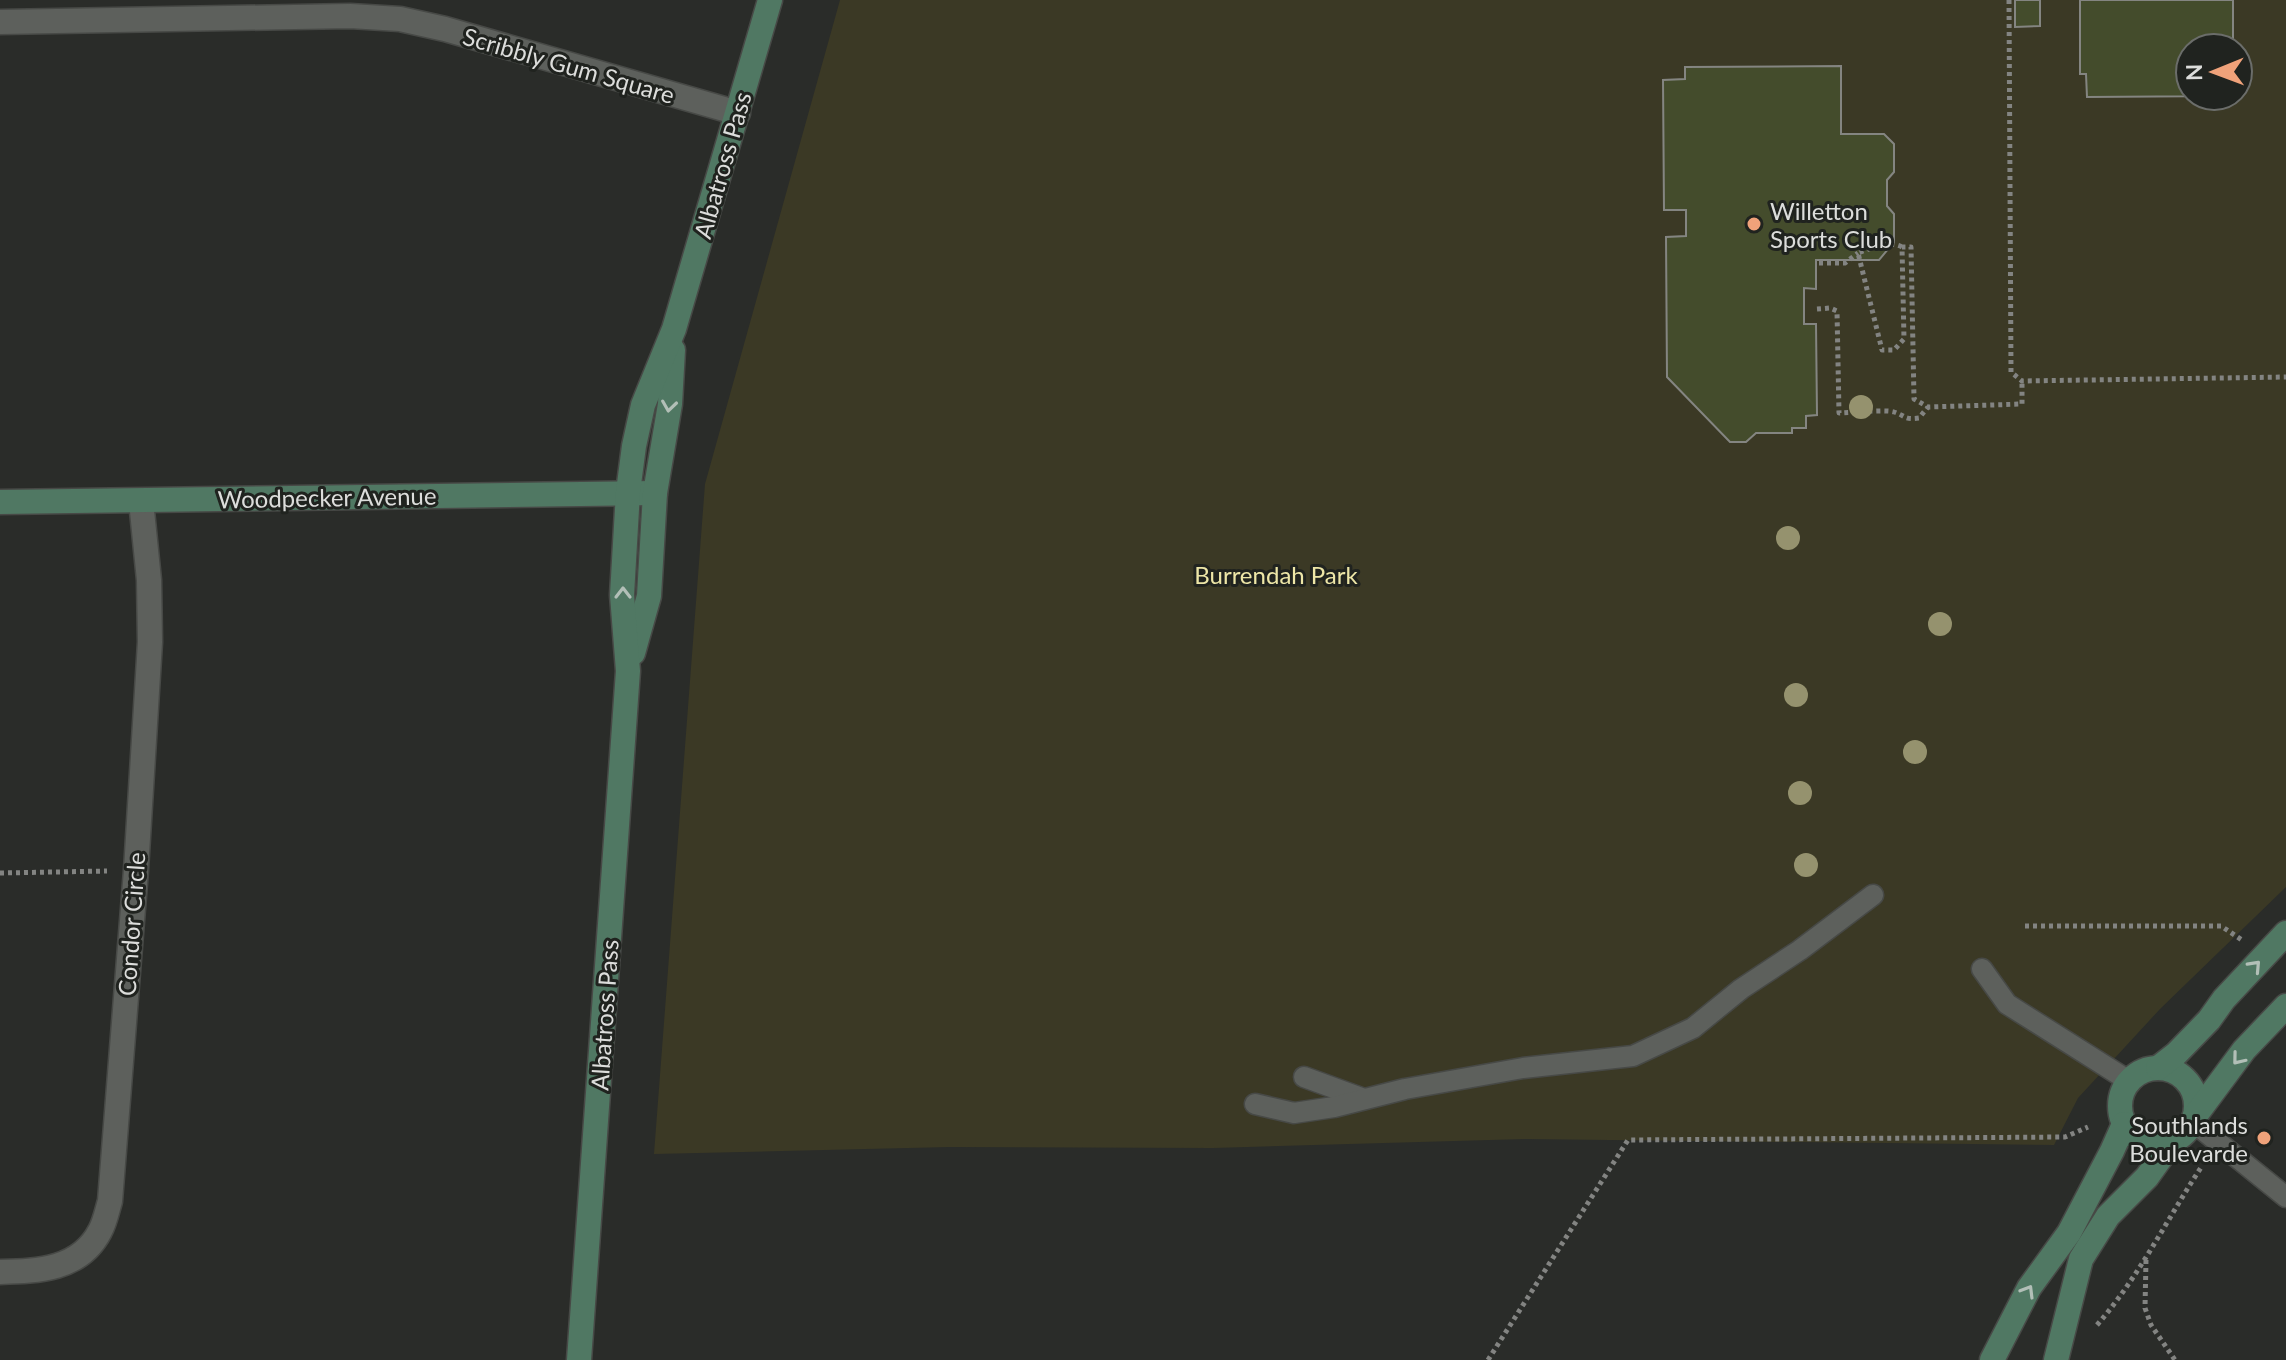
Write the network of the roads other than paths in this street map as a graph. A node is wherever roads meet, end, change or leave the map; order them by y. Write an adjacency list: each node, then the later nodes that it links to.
1 (770, 0): 4 (street, Albatross Pass)
2 (400, 10): 3 (street, Scribbly Gum Square); 4 (street, Scribbly Gum Square)
3 (0, 22)
4 (738, 113): 5 (street, Albatross Pass)
5 (674, 329): 6 (street, Albatross Pass); 7 (street, Albatross Pass, one-way to 7)
6 (628, 492): 7 (street, Woodpecker Avenue); 8 (street, Woodpecker Avenue); 10 (street, Albatross Pass, one-way to 6)
7 (655, 493): 10 (street, Albatross Pass)
8 (141, 501): 9 (street, Woodpecker Avenue); 24 (street, Condor Circle)
9 (0, 502)
10 (628, 671): 25 (street, Albatross Pass)
11 (1873, 895): 18 (lane)
12 (2286, 933): 15 (street, one-way to 12)
13 (1982, 969): 17 (lane)
14 (2286, 1006): 20 (street, one-way to 20)
15 (2158, 1068): 17 (street); 20 (street)
16 (1304, 1077): 18 (lane)
17 (2129, 1081): 21 (street)
18 (1364, 1099): 19 (lane)
19 (1255, 1104)
20 (2194, 1119): 22 (street); 23 (lane)
21 (2124, 1124): 22 (street); 26 (street, one-way to 21)
22 (2172, 1142): 27 (street)
23 (2286, 1197)
24 (0, 1272)
25 (579, 1360)
26 (1992, 1360)
27 (2056, 1360)

